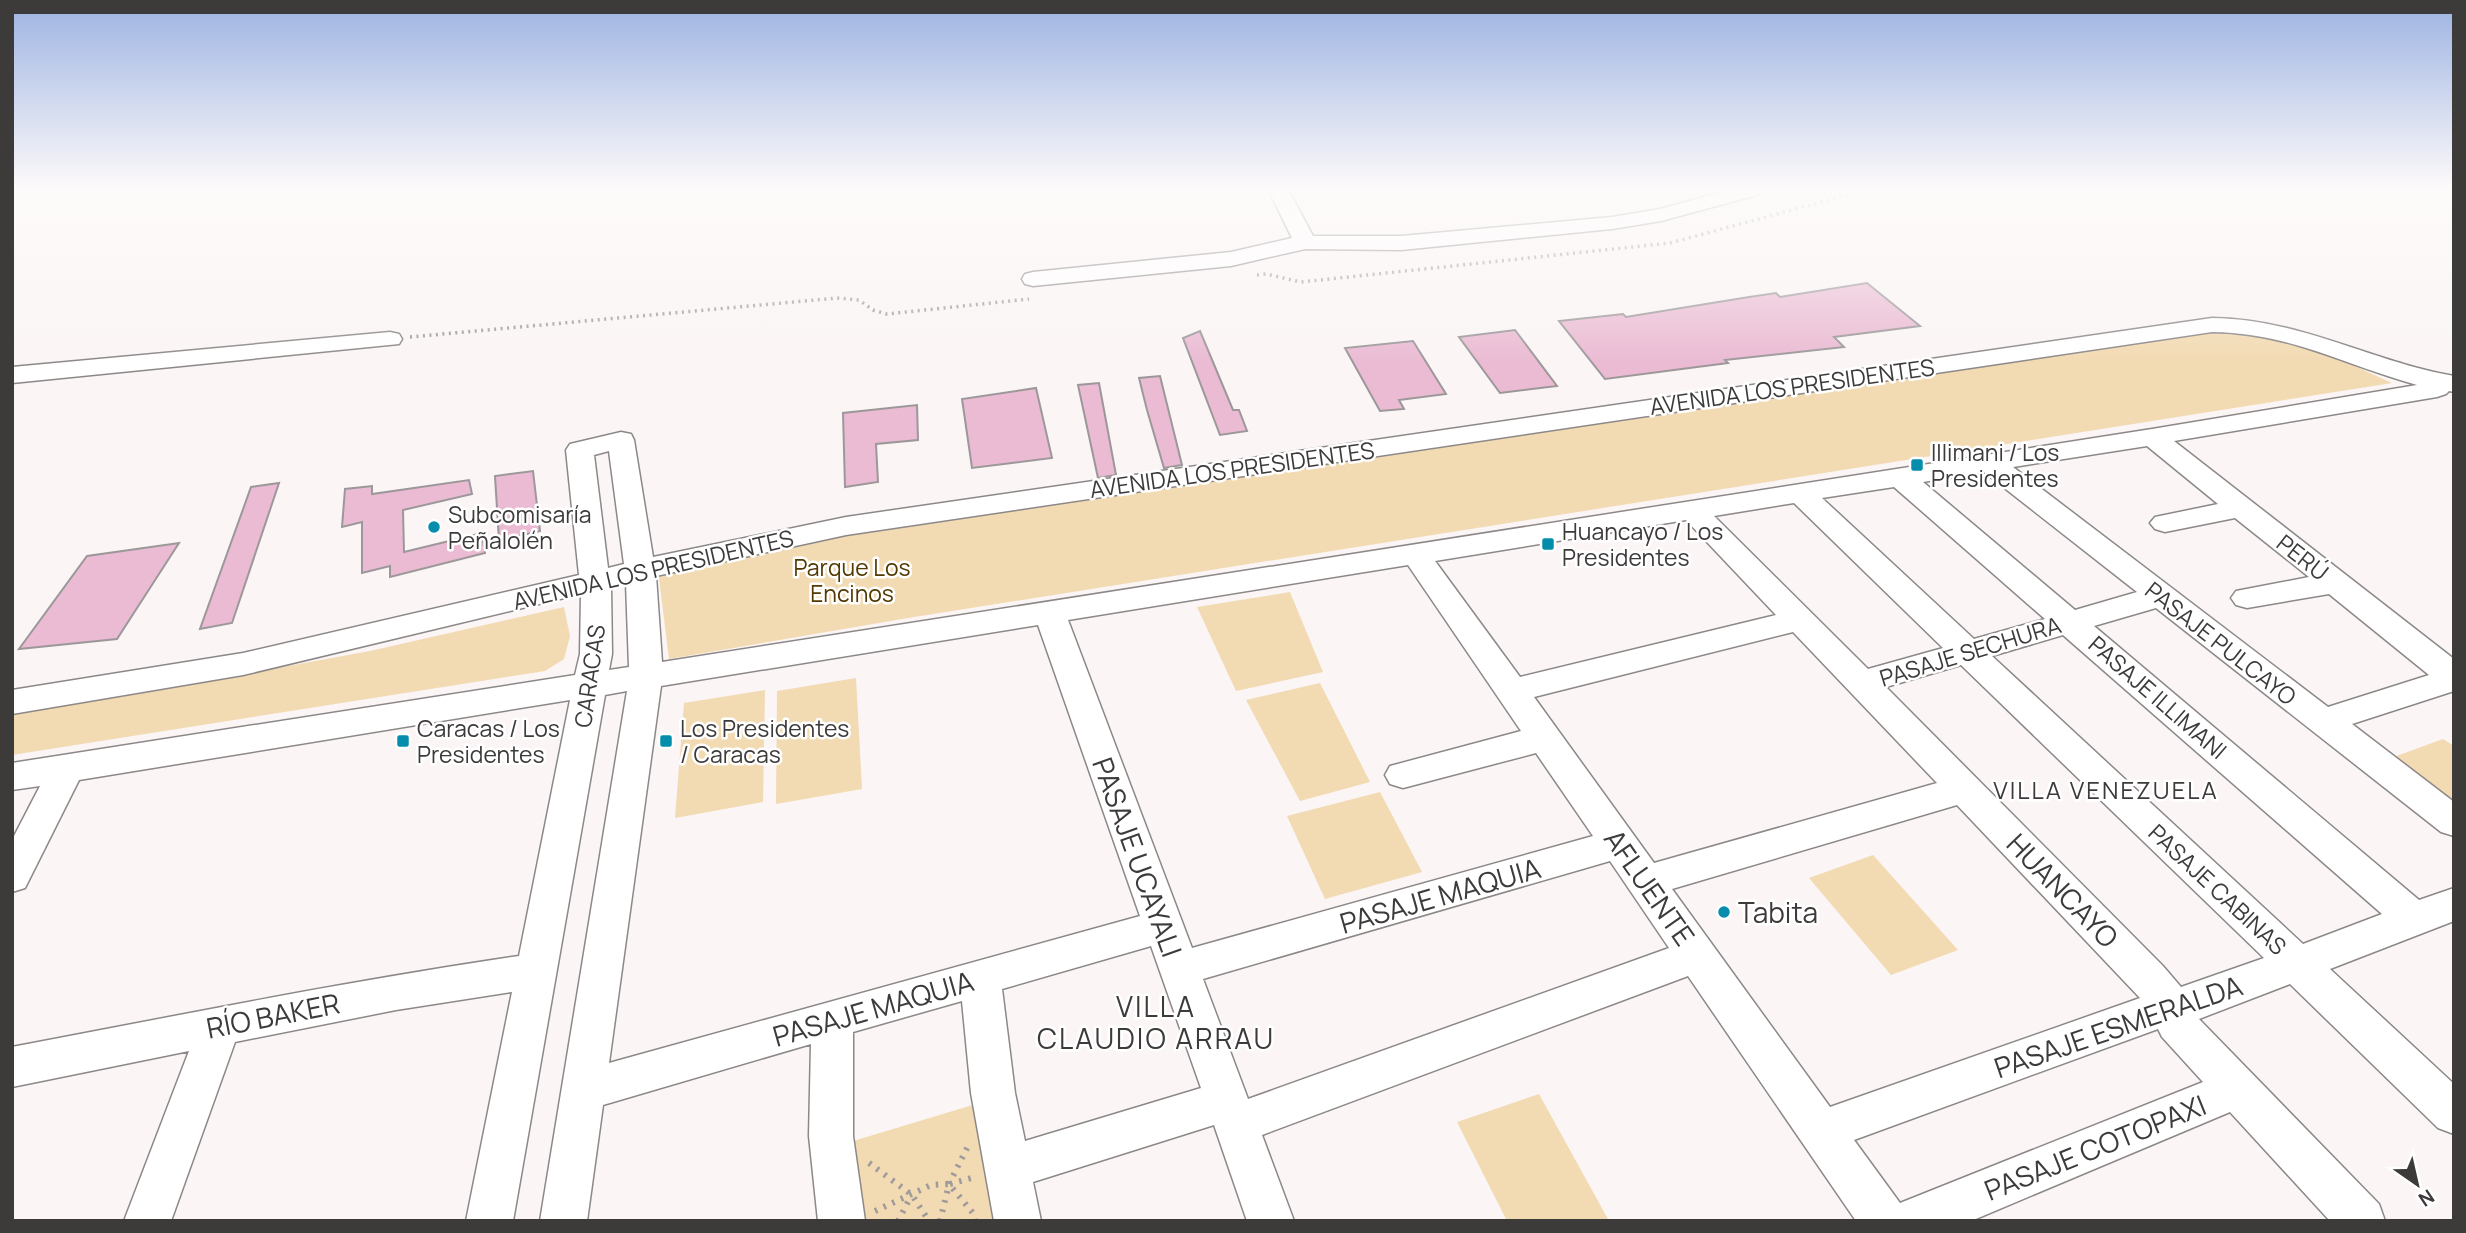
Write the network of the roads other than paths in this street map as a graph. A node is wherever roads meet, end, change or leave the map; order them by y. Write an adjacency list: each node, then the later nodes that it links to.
1 (1277, 249): 2 (street)
2 (1033, 279)
3 (390, 339): 4 (street)
4 (12, 376)
5 (2454, 385): 6 (street, AVENIDA LOS PRESIDENTES); 14 (street, AVENIDA LOS PRESIDENTES)
6 (2152, 437): 7 (street, AVENIDA LOS PRESIDENTES); 10 (street, PERÚ)
7 (1990, 463): 8 (street, AVENIDA LOS PRESIDENTES); 17 (street, PASAJE PULCAYO)
8 (1900, 477): 9 (street, AVENIDA LOS PRESIDENTES); 21 (street, PASAJE ILLIMANI)
9 (1800, 493): 11 (street, AVENIDA LOS PRESIDENTES); 22 (street, PASAJE CABINAS)
10 (2241, 508): 12 (street); 16 (street, PERÚ)
11 (1692, 510): 13 (street, AVENIDA LOS PRESIDENTES); 20 (street, HUANCAYO)
12 (2165, 523)
13 (1415, 554): 19 (street, AVENIDA LOS PRESIDENTES); 27 (street, AFLUENTE)
14 (639, 570): 15 (street, AVENIDA LOS PRESIDENTES); 15 (street, CARACAS); 23 (street, CARACAS)
15 (595, 581): 26 (street, CARACAS); 28 (street, AVENIDA LOS PRESIDENTES)
16 (2335, 583): 18 (street); 24 (street, PERÚ)
17 (2161, 596): 21 (street, PASAJE SECHURA); 29 (street, PASAJE PULCAYO)
18 (2247, 598)
19 (1049, 612): 23 (street, AVENIDA LOS PRESIDENTES); 41 (street, PASAJE UCAYALI)
20 (1799, 620): 25 (street, HUANCAYO); 27 (street)
21 (2070, 621): 22 (street, PASAJE SECHURA); 40 (street, PASAJE ILLIMANI)
22 (1968, 652): 25 (street, PASAJE SECHURA); 43 (street, PASAJE CABINAS)
23 (646, 676): 26 (street, AVENIDA LOS PRESIDENTES); 52 (street, CARACAS)
24 (2454, 678): 29 (street)
25 (1861, 683): 34 (street, HUANCAYO)
26 (592, 684): 31 (street, AVENIDA LOS PRESIDENTES); 45 (street, CARACAS)
27 (1512, 691): 30 (street, AFLUENTE)
28 (12, 702)
29 (2323, 721): 35 (street, PASAJE PULCAYO)
30 (1545, 738): 32 (street); 36 (street, AFLUENTE)
31 (67, 769): 33 (street, AVENIDA LOS PRESIDENTES); 37 (street)
32 (1403, 775)
33 (12, 777)
34 (1964, 789): 38 (street); 47 (street, HUANCAYO)
35 (2454, 822)
36 (1619, 844): 38 (street, AFLUENTE); 44 (street, PASAJE MAQUIA)
37 (12, 877)
38 (1645, 881): 42 (street, AFLUENTE)
39 (2454, 904): 40 (street, PASAJE ESMERALDA)
40 (2414, 919): 43 (street, PASAJE ESMERALDA)
41 (1163, 926): 44 (street, PASAJE UCAYALI); 46 (street, PASAJE MAQUIA)
42 (1697, 955): 54 (street); 55 (street, AFLUENTE)
43 (2296, 963): 47 (street, PASAJE ESMERALDA); 53 (street, PASAJE CABINAS)
44 (1179, 969): 54 (street, PASAJE UCAYALI)
45 (535, 971): 49 (street, RÍO BAKER); 59 (street, CARACAS)
46 (980, 978): 48 (street, PASAJE MAQUIA); 56 (street)
47 (2172, 1008): 51 (street, HUANCAYO); 55 (street, PASAJE ESMERALDA)
48 (832, 1020): 52 (street, PASAJE MAQUIA); 57 (street)
49 (221, 1024): 50 (street, RÍO BAKER); 58 (street)
50 (12, 1067)
51 (2238, 1088): 64 (street, PASAJE COTOPAXI); 65 (street, HUANCAYO)
52 (583, 1090): 60 (street, CARACAS)
53 (2450, 1105)
54 (1231, 1112): 56 (street); 62 (street, PASAJE UCAYALI)
55 (1821, 1131): 63 (street, AFLUENTE)
56 (1008, 1168): 61 (street)
57 (855, 1218)
58 (147, 1221)
59 (489, 1221)
60 (563, 1221)
61 (1018, 1221)
62 (1270, 1221)
63 (1884, 1221)
64 (1914, 1221)
65 (2362, 1221)

